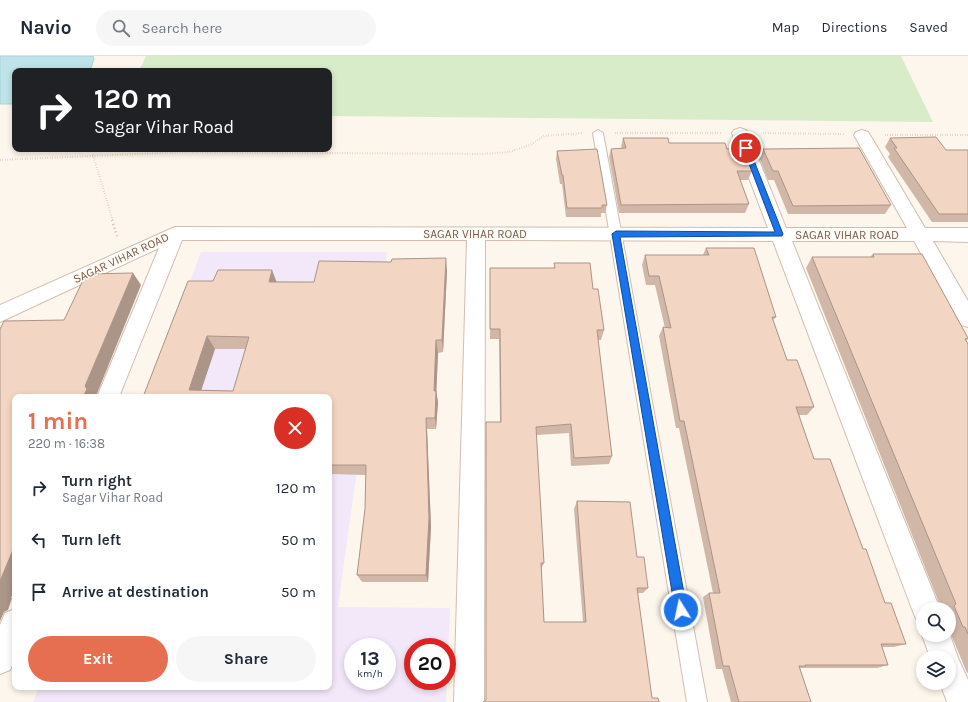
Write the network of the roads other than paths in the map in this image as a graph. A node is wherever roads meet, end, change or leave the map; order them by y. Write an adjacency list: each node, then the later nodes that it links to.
1 (598, 133): 6 (lane)
2 (740, 133): 7 (street)
3 (862, 135): 8 (street)
4 (175, 233): 5 (street, SAGAR VIHAR ROAD); 10 (street, SAGAR VIHAR ROAD); 13 (street)
5 (476, 234): 6 (street, SAGAR VIHAR ROAD); 19 (street)
6 (616, 234): 7 (street, SAGAR VIHAR ROAD); 20 (lane)
7 (780, 234): 8 (street, SAGAR VIHAR ROAD); 14 (street)
8 (920, 235): 9 (street, SAGAR VIHAR ROAD); 11 (street)
9 (968, 235)
10 (5, 312): 12 (street)
11 (968, 319)
12 (0, 328)
13 (109, 394)
14 (923, 602)
15 (12, 631): 16 (street)
16 (0, 660)
17 (956, 686): 18 (street)
18 (962, 701)
19 (470, 702)
20 (697, 702)

